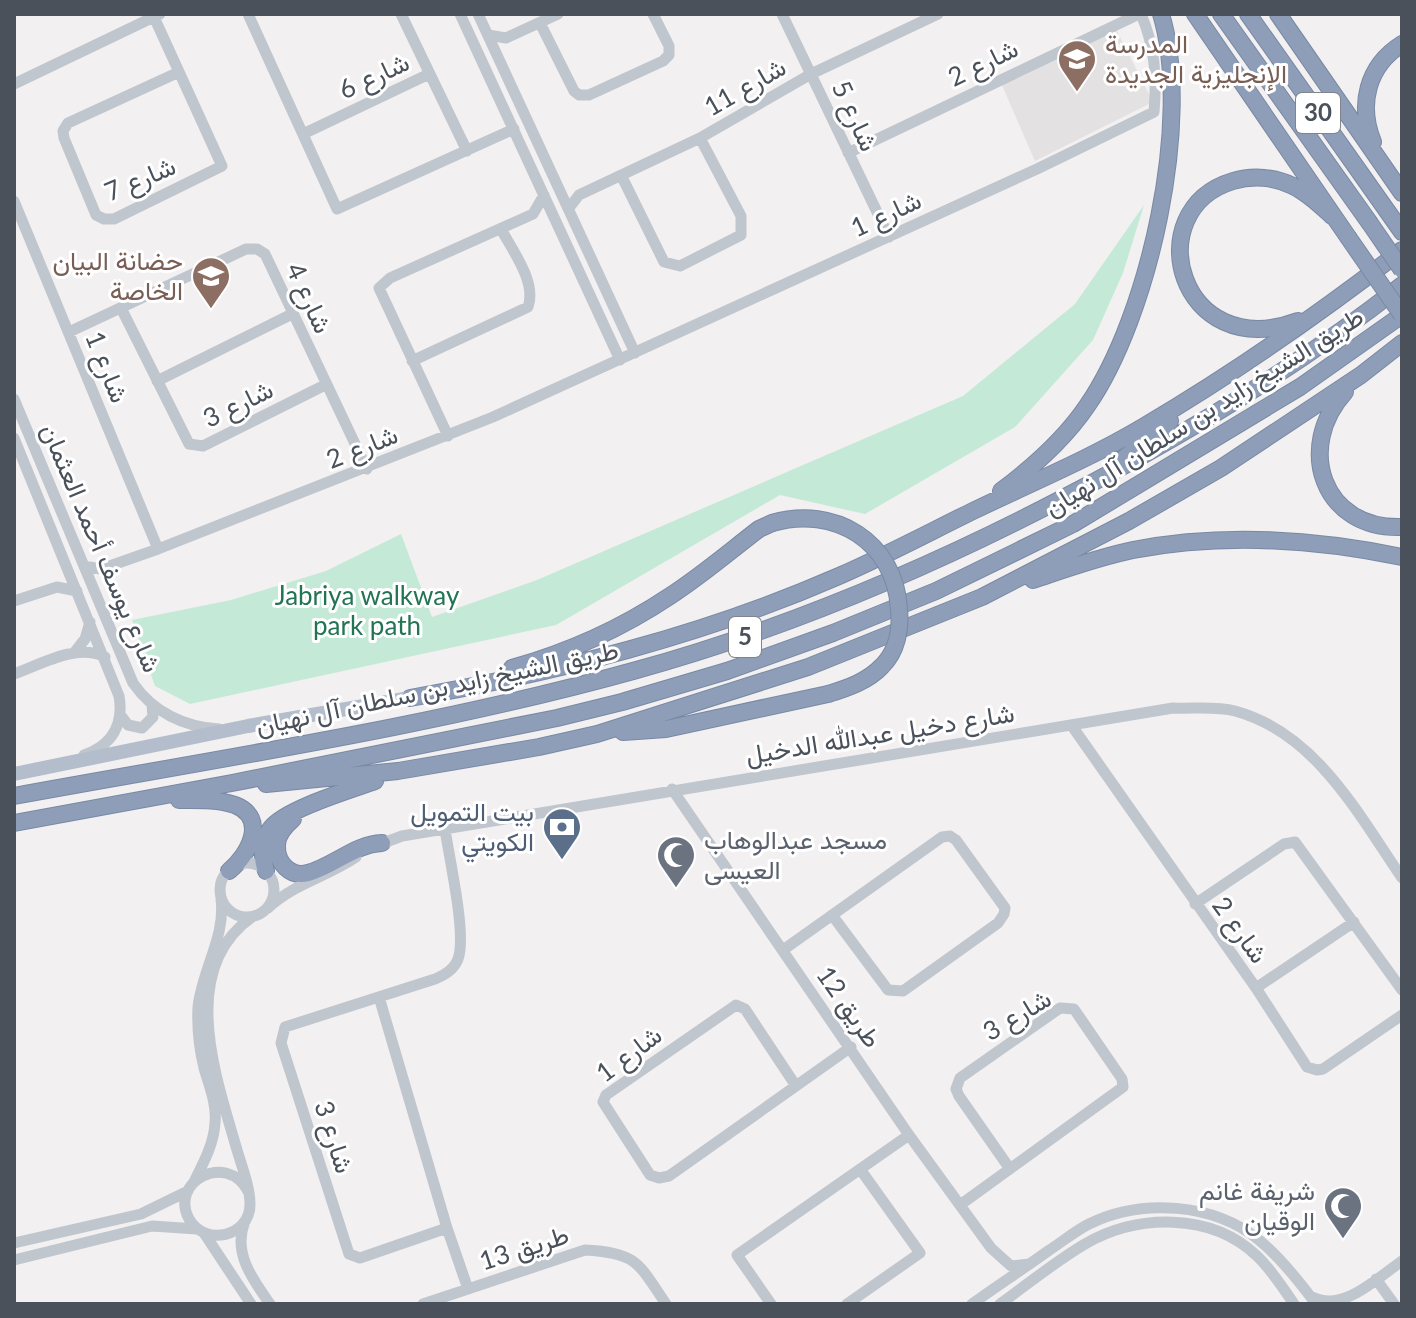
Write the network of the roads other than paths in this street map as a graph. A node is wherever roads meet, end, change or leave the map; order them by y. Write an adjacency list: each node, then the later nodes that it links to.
1 (248, 14): 31 (street)
2 (401, 14): 25 (street)
3 (460, 14): 28 (street)
4 (467, 14): 23 (street)
5 (478, 14): 19 (street)
6 (558, 14): 18 (street)
7 (653, 14): 18 (street)
8 (782, 14): 26 (street, شارع 5)
9 (938, 14): 26 (street)
10 (1140, 14): 34 (street, شارع 2); 49 (street, شارع 1)
11 (1161, 14): 71 (highway)
12 (1195, 14): 45 (highway)
13 (1204, 14): 29 (highway)
14 (1221, 14): 29 (highway, 30)
15 (1248, 14): 48 (highway, 30)
16 (1278, 14): 36 (highway)
17 (157, 16): 24 (street, شارع 7); 27 (street)
18 (540, 23): 20 (street)
19 (488, 35): 20 (street); 22 (street)
20 (506, 38): 22 (street)
21 (1402, 44): 36 (highway)
22 (498, 55): 23 (street)
23 (503, 68): 35 (street)
24 (179, 72): 24 (street, شارع 7)
25 (429, 74): 31 (street, شارع 6); 33 (street, شارع 6)
26 (811, 74): 32 (street, شارع 11); 34 (street, شارع 5)
27 (14, 84)
28 (497, 93): 30 (street); 35 (street)
29 (1292, 116): 51 (highway, 30, bridge)
30 (514, 129): 33 (street); 40 (street)
31 (303, 134): 33 (street)
32 (700, 138): 37 (street, شارع 11); 37 (street, شارع 11)
33 (467, 151)
34 (848, 153): 49 (street, شارع 5)
35 (549, 164): 38 (street)
36 (1382, 166): 39 (highway)
37 (621, 175): 41 (street, شارع 11)
38 (562, 192): 41 (street); 43 (street)
39 (1402, 193)
40 (544, 195): 44 (street); 46 (street)
41 (579, 195): 43 (street, شارع 11)
42 (14, 201): 57 (street, شارع 1)
43 (569, 208): 59 (street)
44 (533, 214): 46 (street); 47 (street)
45 (1332, 216): 54 (highway); 56 (highway, bridge)
46 (554, 217): 60 (street)
47 (501, 229): 61 (street); 61 (street)
48 (1402, 232)
49 (889, 237): 59 (street, شارع 1)
50 (1402, 250): 54 (highway)
51 (1402, 270)
52 (1402, 285): 70 (highway, طريق الشيخ زايد بن سلطان آل نهيان / 5)
53 (121, 308): 55 (street, شارع 4); 57 (street, شارع 4); 64 (street, شارع 3)
54 (1318, 313): 62 (highway)
55 (292, 314): 64 (street); 65 (street, شارع 4)
56 (1402, 315): 81 (highway, طريق الشيخ زايد بن سلطان آل نهيان / 5)
57 (69, 332): 73 (street, شارع 1)
58 (1402, 343): 63 (highway)
59 (635, 353): 60 (street, شارع 2)
60 (620, 360): 67 (street, شارع 2)
61 (412, 361): 67 (street)
62 (1231, 373): 70 (highway); 71 (highway)
63 (1361, 375): 72 (highway); 82 (highway)
64 (157, 381): 65 (street, شارع 3)
65 (325, 385): 69 (street, شارع 4)
66 (14, 399): 76 (street, شارع يوسف أحمد العثمان)
67 (448, 436): 69 (street, شارع 2)
68 (14, 438): 75 (street, شارع يوسف أحمد العثمان)
69 (367, 469): 73 (street, شارع 2)
70 (1092, 483): 100 (highway, طريق الشيخ زايد بن سلطان آل نهيان / 5)
71 (980, 507): 89 (highway)
72 (1402, 527)
73 (158, 549): 77 (street, شارع 2)
74 (1402, 557): 82 (highway)
75 (66, 563): 79 (street); 80 (street, شارع يوسف أحمد العثمان)
76 (84, 566): 77 (street, شارع 2); 78 (street, شارع يوسف أحمد العثمان)
77 (101, 569): 78 (street)
78 (91, 583): 90 (street, شارع يوسف أحمد العثمان)
79 (49, 588): 80 (street); 83 (street)
80 (77, 591): 84 (street, شارع يوسف أحمد العثمان)
81 (936, 591): 88 (highway); 98 (highway, طريق الشيخ زايد بن سلطان آل نهيان / 5)
82 (982, 597): 88 (highway)
83 (14, 601)
84 (90, 622): 85 (street); 86 (street, شارع يوسف أحمد العثمان)
85 (74, 653): 86 (street); 87 (street)
86 (105, 657): 91 (street, شارع يوسف أحمد العثمان)
87 (14, 674)
88 (769, 678): 94 (highway)
89 (410, 698): 92 (main road); 94 (highway, bridge)
90 (152, 705): 91 (street); 92 (street, شارع يوسف أحمد العثمان)
91 (121, 716): 95 (street)
92 (248, 726): 95 (main road)
93 (1072, 726): 99 (street, شارع دخيل عبدالله الدخيل); 110 (street, شارع دخيل عبدالله الدخيل); 113 (street, شارع 2)
94 (597, 734): 96 (highway)
95 (40, 770): 97 (main road)
96 (398, 771): 98 (highway); 103 (highway)
97 (14, 774)
98 (232, 783): 101 (highway, طريق الشيخ زايد بن سلطان آل نهيان / 5)
99 (672, 789): 105 (street, شارع دخيل عبدالله الدخيل); 118 (street, طريق 12)
100 (14, 796)
101 (133, 801): 102 (highway, طريق الشيخ زايد بن سلطان آل نهيان / 5); 108 (highway)
102 (102, 807): 104 (highway, طريق الشيخ زايد بن سلطان آل نهيان / 5); 106 (highway)
103 (308, 807): 107 (highway); 109 (highway)
104 (14, 823)
105 (445, 829): 107 (street, شارع دخيل عبدالله الدخيل); 121 (street, شارع 3)
106 (14, 832)
107 (382, 843): 111 (street, شارع دخيل عبدالله الدخيل)
108 (229, 871): 109 (street); 112 (street)
109 (269, 875): 111 (street); 114 (street)
110 (1402, 878)
111 (305, 883): 114 (street, شارع دخيل عبدالله الدخيل)
112 (221, 899): 116 (street); 128 (street)
113 (1195, 904): 117 (street); 119 (street, شارع 2)
114 (268, 908): 116 (street)
115 (832, 915): 115 (street); 118 (street)
116 (252, 917): 129 (street)
117 (1354, 922): 119 (street); 120 (street)
118 (783, 950): 123 (street, طريق 12)
119 (1256, 988): 122 (street, شارع 2)
120 (1402, 990)
121 (379, 997): 133 (street); 133 (street, شارع 3)
122 (1402, 1015)
123 (851, 1047): 124 (street, شارع 1); 125 (street, طريق 12)
124 (796, 1086): 124 (street, شارع 1)
125 (909, 1135): 126 (street); 130 (street, طريق 12)
126 (860, 1169): 152 (street); 153 (street)
127 (1010, 1169): 127 (street, شارع 3); 130 (street, شارع 3)
128 (191, 1187): 129 (street); 134 (street); 137 (street)
129 (248, 1191): 131 (street)
130 (960, 1205): 138 (street, طريق 12)
131 (246, 1220): 134 (street); 149 (street)
132 (1089, 1224): 135 (street); 136 (street); 146 (street)
133 (447, 1228): 145 (street)
134 (201, 1231): 140 (street); 148 (street)
135 (1066, 1239): 139 (street); 142 (street)
136 (1094, 1240): 139 (street); 156 (street)
137 (14, 1243)
138 (991, 1248): 142 (street, طريق 12); 144 (street, طريق 12)
139 (1077, 1250): 155 (street)
140 (14, 1260)
141 (1402, 1261): 143 (street)
142 (1029, 1264): 144 (street)
143 (1376, 1279): 147 (street); 157 (street)
144 (995, 1288): 154 (street)
145 (468, 1289): 150 (street, طريق 13); 151 (street, طريق 13)
146 (1313, 1300): 147 (street)
147 (1347, 1300)
148 (251, 1304)
149 (270, 1304)
150 (423, 1304)
151 (666, 1304)
152 (771, 1304)
153 (847, 1304)
154 (972, 1304)
155 (1000, 1304)
156 (1294, 1304)
157 (1394, 1304)

